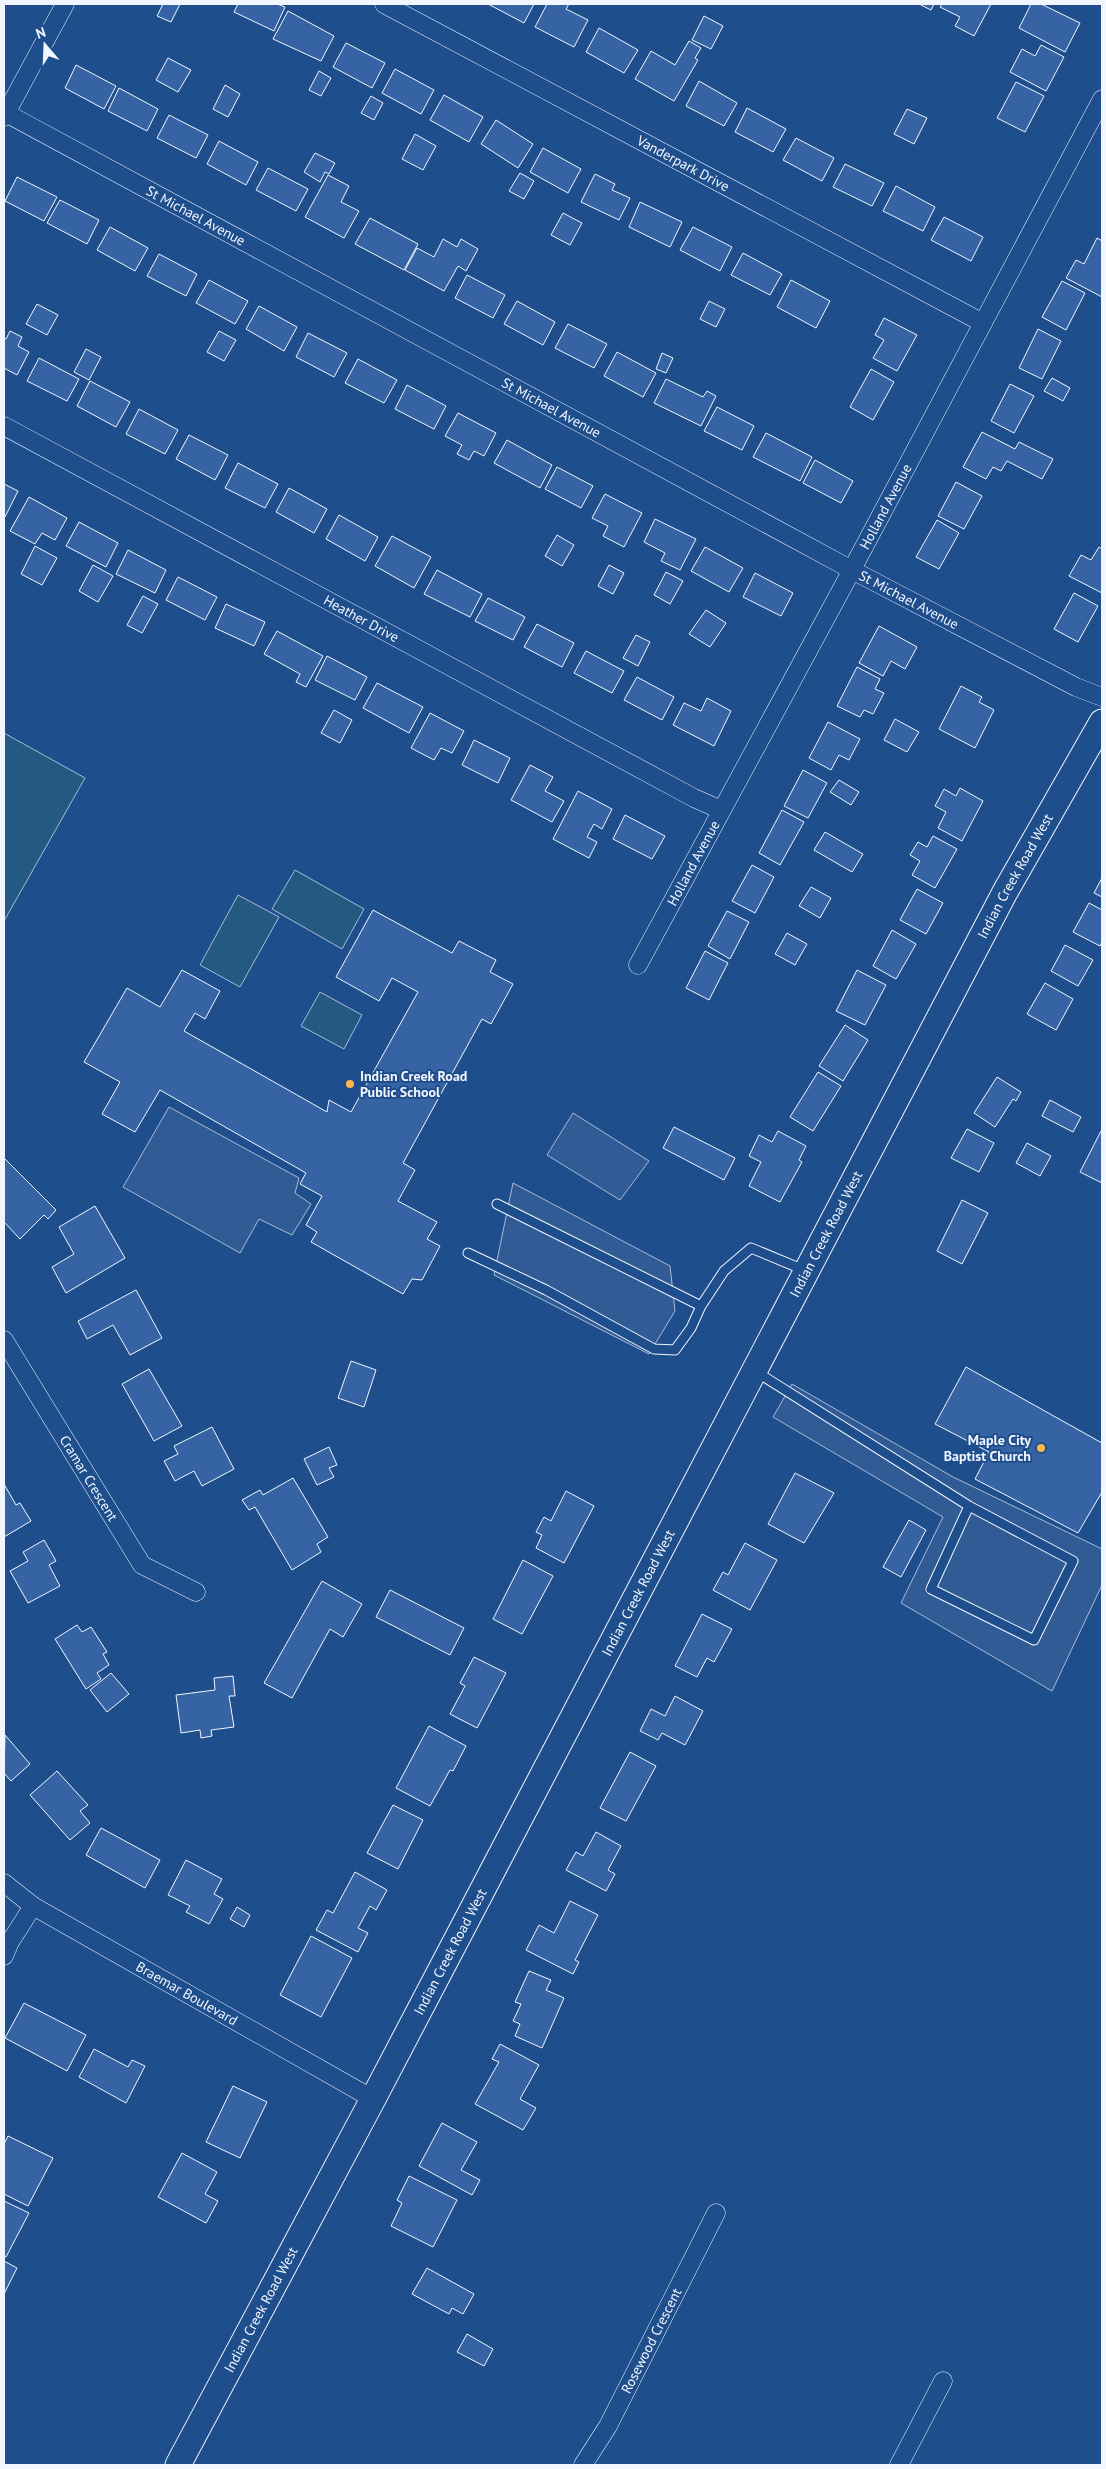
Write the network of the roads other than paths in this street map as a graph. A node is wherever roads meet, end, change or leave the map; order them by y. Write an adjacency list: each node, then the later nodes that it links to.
1 (65, 4): 4 (street)
2 (384, 4): 5 (street, Vanderpark Drive)
3 (1102, 99): 5 (street, Holland Avenue)
4 (5, 114): 7 (street, St Michael Avenue)
5 (983, 323): 7 (street, Holland Avenue)
6 (4, 426): 10 (street, Heather Drive)
7 (852, 570): 8 (street, St Michael Avenue); 10 (street, Holland Avenue)
8 (1102, 697)
9 (1102, 722): 14 (street, Indian Creek Road West)
10 (721, 810): 11 (street, Holland Avenue)
11 (638, 965)
12 (497, 1204): 15 (lane)
13 (468, 1253): 15 (lane)
14 (806, 1271): 15 (lane); 17 (street, Indian Creek Road West)
15 (700, 1306)
16 (4, 1340): 19 (street, Cramar Crescent)
17 (755, 1371): 18 (lane); 23 (street, Indian Creek Road West)
18 (969, 1506): 18 (lane)
19 (196, 1592)
20 (4, 1883): 21 (street, Braemar Boulevard)
21 (34, 1906): 22 (street); 23 (street, Braemar Boulevard)
22 (4, 1956)
23 (373, 2099): 26 (street, Indian Creek Road West)
24 (716, 2214): 27 (street, Rosewood Crescent)
25 (943, 2382): 28 (street)
26 (178, 2465)
27 (583, 2465)
28 (899, 2465)

